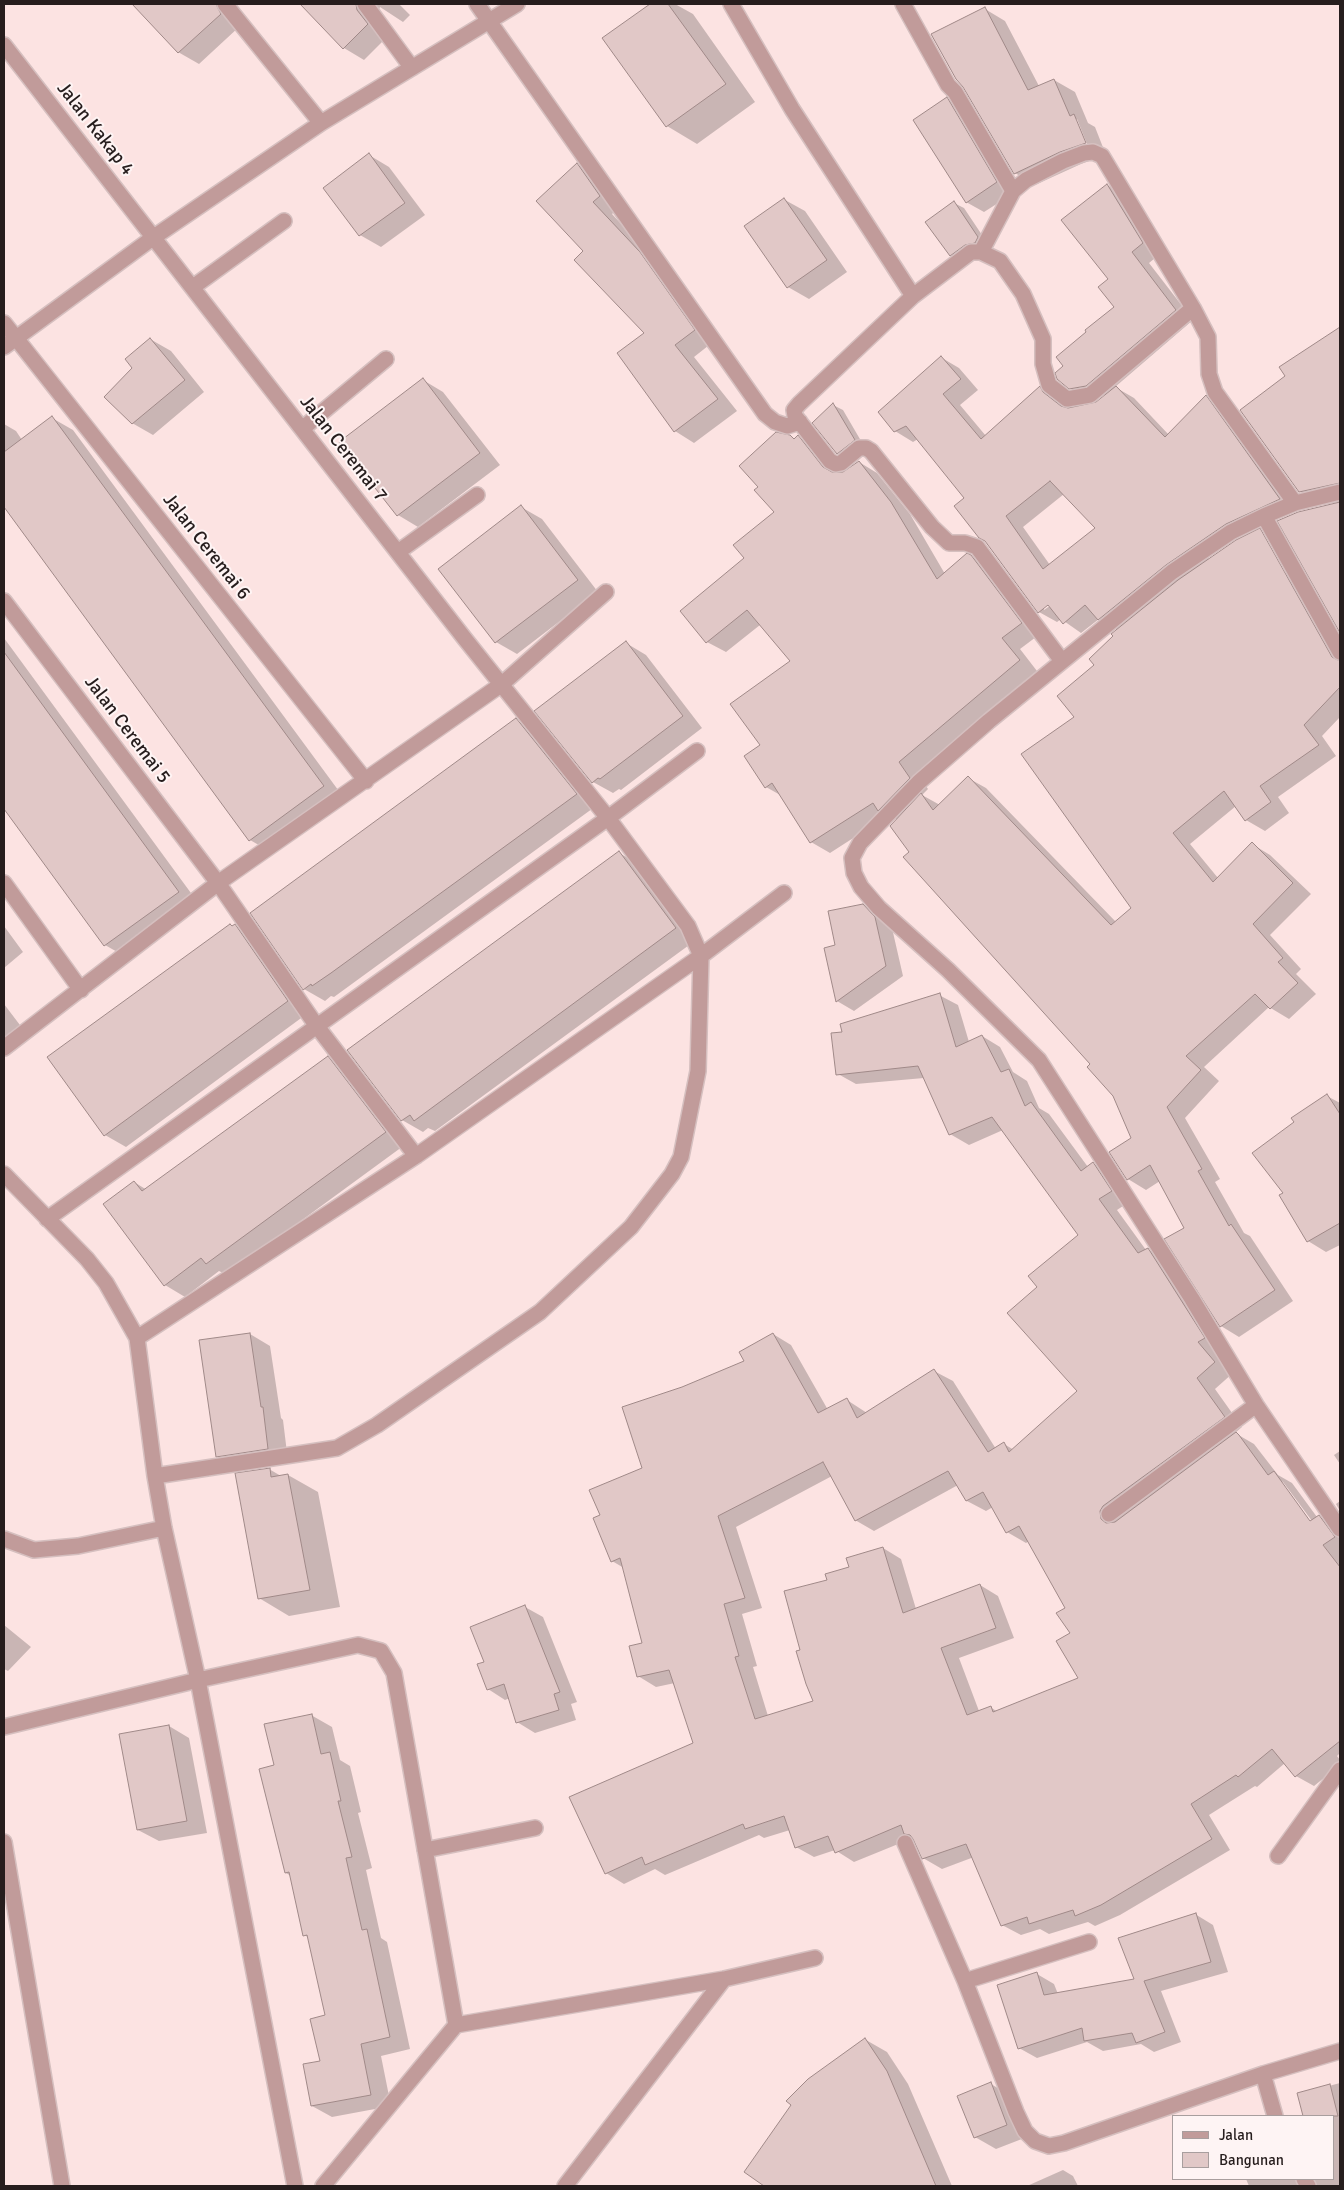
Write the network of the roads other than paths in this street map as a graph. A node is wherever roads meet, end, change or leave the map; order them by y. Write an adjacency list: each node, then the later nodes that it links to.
1 (225, 4): 10 (street)
2 (365, 4): 9 (street)
3 (477, 4): 7 (street)
4 (517, 4): 7 (street)
5 (731, 4): 16 (street)
6 (903, 4): 11 (street)
7 (490, 22): 9 (street); 21 (street)
8 (4, 45): 13 (street, Jalan Kakap 4)
9 (412, 68): 10 (street)
10 (321, 123): 13 (street)
11 (1013, 191): 14 (street); 17 (street)
12 (284, 221): 15 (street)
13 (154, 237): 15 (street, Jalan Ceremai 7); 19 (street)
14 (981, 252): 16 (street); 17 (street)
15 (193, 287): 22 (street, Jalan Ceremai 7)
16 (913, 296): 21 (street)
17 (1193, 308): 25 (street)
18 (4, 323): 19 (street, Jalan Ceremai 6)
19 (9, 342): 34 (street, Jalan Ceremai 6)
20 (386, 359): 22 (street)
21 (800, 422): 31 (street)
22 (302, 429): 27 (street, Jalan Ceremai 7)
23 (1340, 492): 25 (street)
24 (477, 495): 27 (street)
25 (1295, 503): 26 (street)
26 (1264, 516): 30 (street); 31 (street)
27 (398, 552): 32 (street, Jalan Ceremai 7)
28 (606, 592): 32 (street)
29 (4, 601): 37 (street, Jalan Ceremai 5)
30 (1340, 652)
31 (1062, 661): 47 (street)
32 (502, 684): 34 (street); 35 (street, Jalan Ceremai 7)
33 (697, 751): 35 (street)
34 (366, 781): 37 (street)
35 (608, 818): 39 (street, Jalan Ceremai 7); 41 (street)
36 (4, 883): 40 (street)
37 (218, 883): 40 (street); 41 (street, Jalan Ceremai 5)
38 (784, 893): 39 (street)
39 (701, 956): 43 (street); 48 (street)
40 (81, 990): 42 (street)
41 (316, 1025): 43 (street, Jalan Ceremai 5); 45 (street)
42 (4, 1048)
43 (416, 1156): 46 (street)
44 (4, 1174): 45 (street)
45 (47, 1219): 46 (street)
46 (137, 1338): 48 (street)
47 (1256, 1405): 49 (street); 51 (street)
48 (155, 1476): 50 (street)
49 (1109, 1514)
50 (164, 1528): 52 (street); 53 (street)
51 (1340, 1529)
52 (4, 1539)
53 (198, 1680): 54 (street); 59 (street); 70 (street)
54 (4, 1727)
55 (1340, 1770): 60 (street)
56 (535, 1828): 59 (street)
57 (4, 1842): 69 (street)
58 (905, 1843): 64 (street)
59 (425, 1850): 65 (street)
60 (1278, 1856)
61 (1089, 1942): 64 (street)
62 (815, 1958): 63 (street)
63 (724, 1979): 65 (street); 72 (street)
64 (965, 1981): 67 (street)
65 (456, 2025): 71 (street)
66 (1340, 2050): 67 (street)
67 (1263, 2074): 68 (street)
68 (1276, 2115)
69 (62, 2186)
70 (295, 2186)
71 (323, 2186)
72 (565, 2186)

